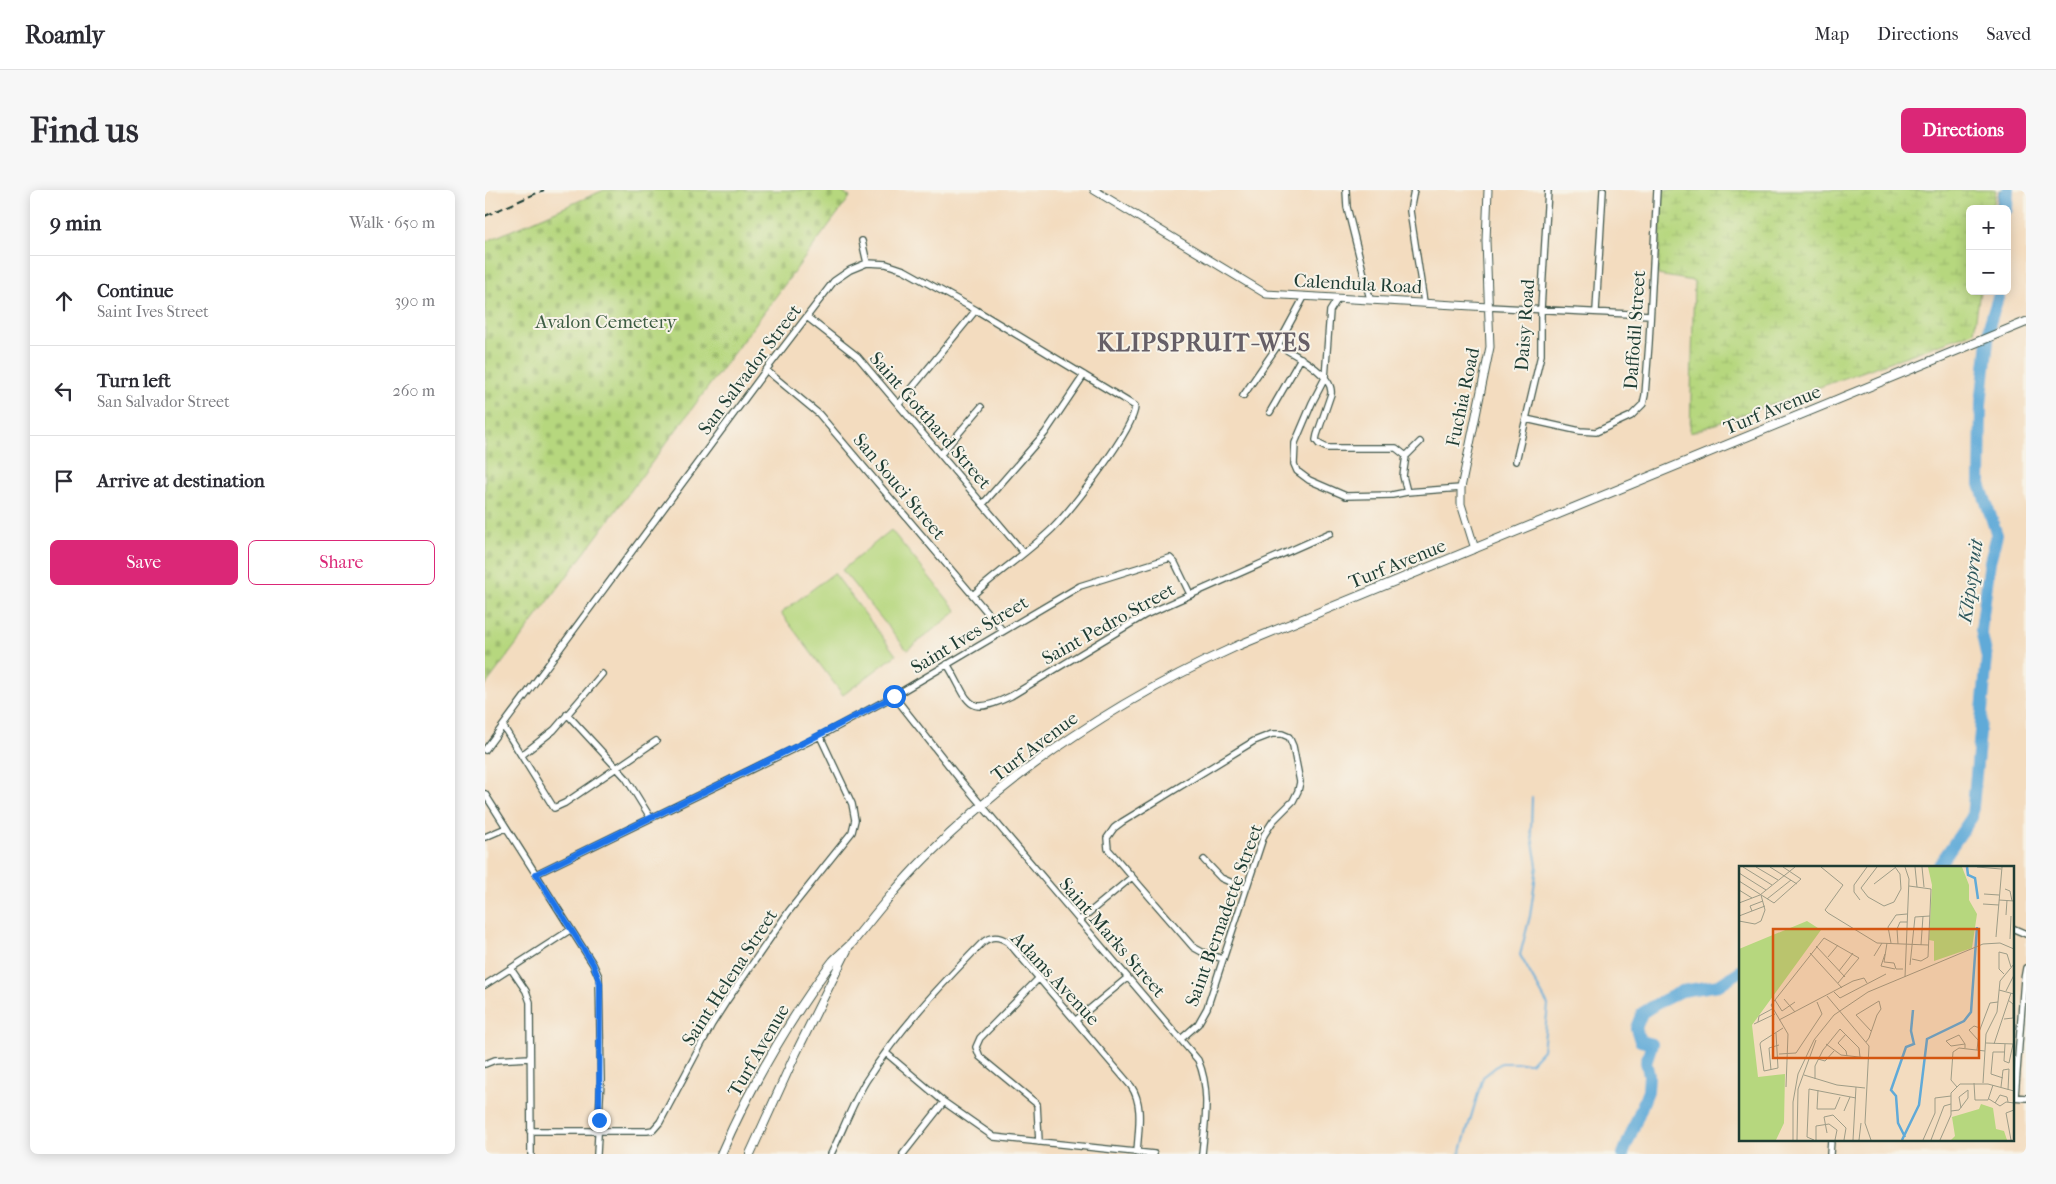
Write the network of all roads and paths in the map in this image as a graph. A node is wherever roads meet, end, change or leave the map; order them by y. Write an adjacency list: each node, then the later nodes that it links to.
1 (1094, 190): 10 (street, Calendula Road)
2 (1346, 190): 12 (street)
3 (1414, 190): 13 (street)
4 (1488, 190): 14 (street, Fuchia Road)
5 (1548, 190): 15 (street, Daisy Road)
6 (1603, 190): 17 (street)
7 (1657, 190): 18 (street, Daffodil Street)
8 (862, 242): 9 (street)
9 (867, 263): 16 (street); 19 (street, San Salvador Street)
10 (1304, 297): 11 (street, Calendula Road); 21 (street)
11 (1338, 298): 12 (street, Calendula Road); 25 (street)
12 (1370, 300): 13 (street, Calendula Road)
13 (1424, 302): 14 (street, Calendula Road)
14 (1489, 306): 15 (street, Calendula Road); 35 (street, Fuchia Road)
15 (1541, 309): 17 (street, Calendula Road); 30 (street, Daisy Road)
16 (976, 310): 24 (street); 27 (street)
17 (1596, 312): 18 (street, Calendula Road)
18 (1650, 315): 30 (street, Daffodil Street)
19 (807, 317): 23 (street, San Salvador Street); 27 (street, Saint Gotthard Street)
20 (2026, 322): 39 (main road, Turf Avenue)
21 (1278, 345): 22 (street); 26 (street)
22 (1301, 358): 25 (street); 29 (street)
23 (766, 370): 42 (street, San Souci Street); 48 (street, San Salvador Street)
24 (1084, 375): 37 (street); 40 (street)
25 (1325, 378): 33 (street); 36 (street)
26 (1243, 396)
27 (899, 404): 32 (street, Saint Gotthard Street)
28 (981, 407): 32 (street)
29 (1270, 412)
30 (1526, 419): 34 (street, Daisy Road)
31 (1420, 442): 33 (street)
32 (941, 454): 37 (street, Saint Gotthard Street)
33 (1406, 456): 36 (street)
34 (1516, 461)
35 (1461, 488): 36 (street); 39 (street, Fuchia Road)
36 (1407, 492)
37 (983, 504): 40 (street, Saint Gotthard Street)
38 (1330, 533): 41 (street, Saint Pedro Street)
39 (1475, 549): 55 (main road, Turf Avenue)
40 (1023, 552): 42 (street)
41 (1190, 594): 43 (street, Saint Ives Street); 44 (street, Saint Pedro Street)
42 (973, 595): 43 (street, San Souci Street)
43 (1003, 630): 44 (street, Saint Ives Street)
44 (947, 664): 46 (street, Saint Ives Street)
45 (602, 674): 47 (street)
46 (894, 696): 49 (street, Saint Ives Street); 55 (street, Saint Marks Street)
47 (567, 714): 52 (street); 53 (street)
48 (503, 726): 51 (street, San Salvador Street); 52 (street)
49 (820, 736): 56 (street, Saint Ives Street); 85 (street, Saint Helena Street)
50 (656, 741): 53 (street)
51 (485, 750)
52 (522, 755): 53 (street)
53 (617, 768): 56 (street)
54 (485, 794): 57 (street)
55 (982, 806): 63 (street, Saint Marks Street); 67 (main road, Turf Avenue)
56 (650, 817): 60 (street, Saint Ives Street)
57 (506, 828): 58 (street); 60 (street)
58 (485, 837)
59 (1204, 860): 62 (street)
60 (536, 874): 65 (street)
61 (1132, 877): 62 (street, Saint Bernadette Street); 63 (street); 68 (street)
62 (1246, 890): 68 (street, Saint Bernadette Street)
63 (1079, 921): 71 (street, Saint Marks Street)
64 (2013, 928): 66 (street)
65 (570, 930): 70 (street); 85 (street)
66 (2026, 934)
67 (850, 944): 90 (main road, Turf Avenue); 91 (main road, Turf Avenue)
68 (1223, 960): 77 (street, Saint Bernadette Street)
69 (2026, 968): 76 (street)
70 (511, 969): 73 (street); 79 (street)
71 (1127, 978): 74 (street); 77 (street, Saint Marks Street)
72 (1038, 979): 74 (street, Adams Avenue); 78 (street, Adams Avenue); 86 (street)
73 (485, 985)
74 (1076, 1020): 87 (street, Adams Avenue)
75 (2013, 1022): 76 (street)
76 (2021, 1023): 81 (street)
77 (1181, 1039): 95 (street, Saint Marks Street)
78 (885, 1054): 83 (street); 92 (street, Adams Avenue)
79 (530, 1058): 80 (street); 84 (street)
80 (485, 1064)
81 (2013, 1097): 82 (street)
82 (2026, 1098)
83 (944, 1102): 86 (street); 93 (street)
84 (530, 1131): 85 (street, Saint Helena Street); 88 (street)
85 (599, 1132): 89 (street)
86 (1039, 1142): 87 (street)
87 (1137, 1153): 94 (street)
88 (531, 1154)
89 (597, 1154)
90 (721, 1154)
91 (750, 1154)
92 (831, 1154)
93 (903, 1154)
94 (1154, 1154)
95 (1202, 1154)

